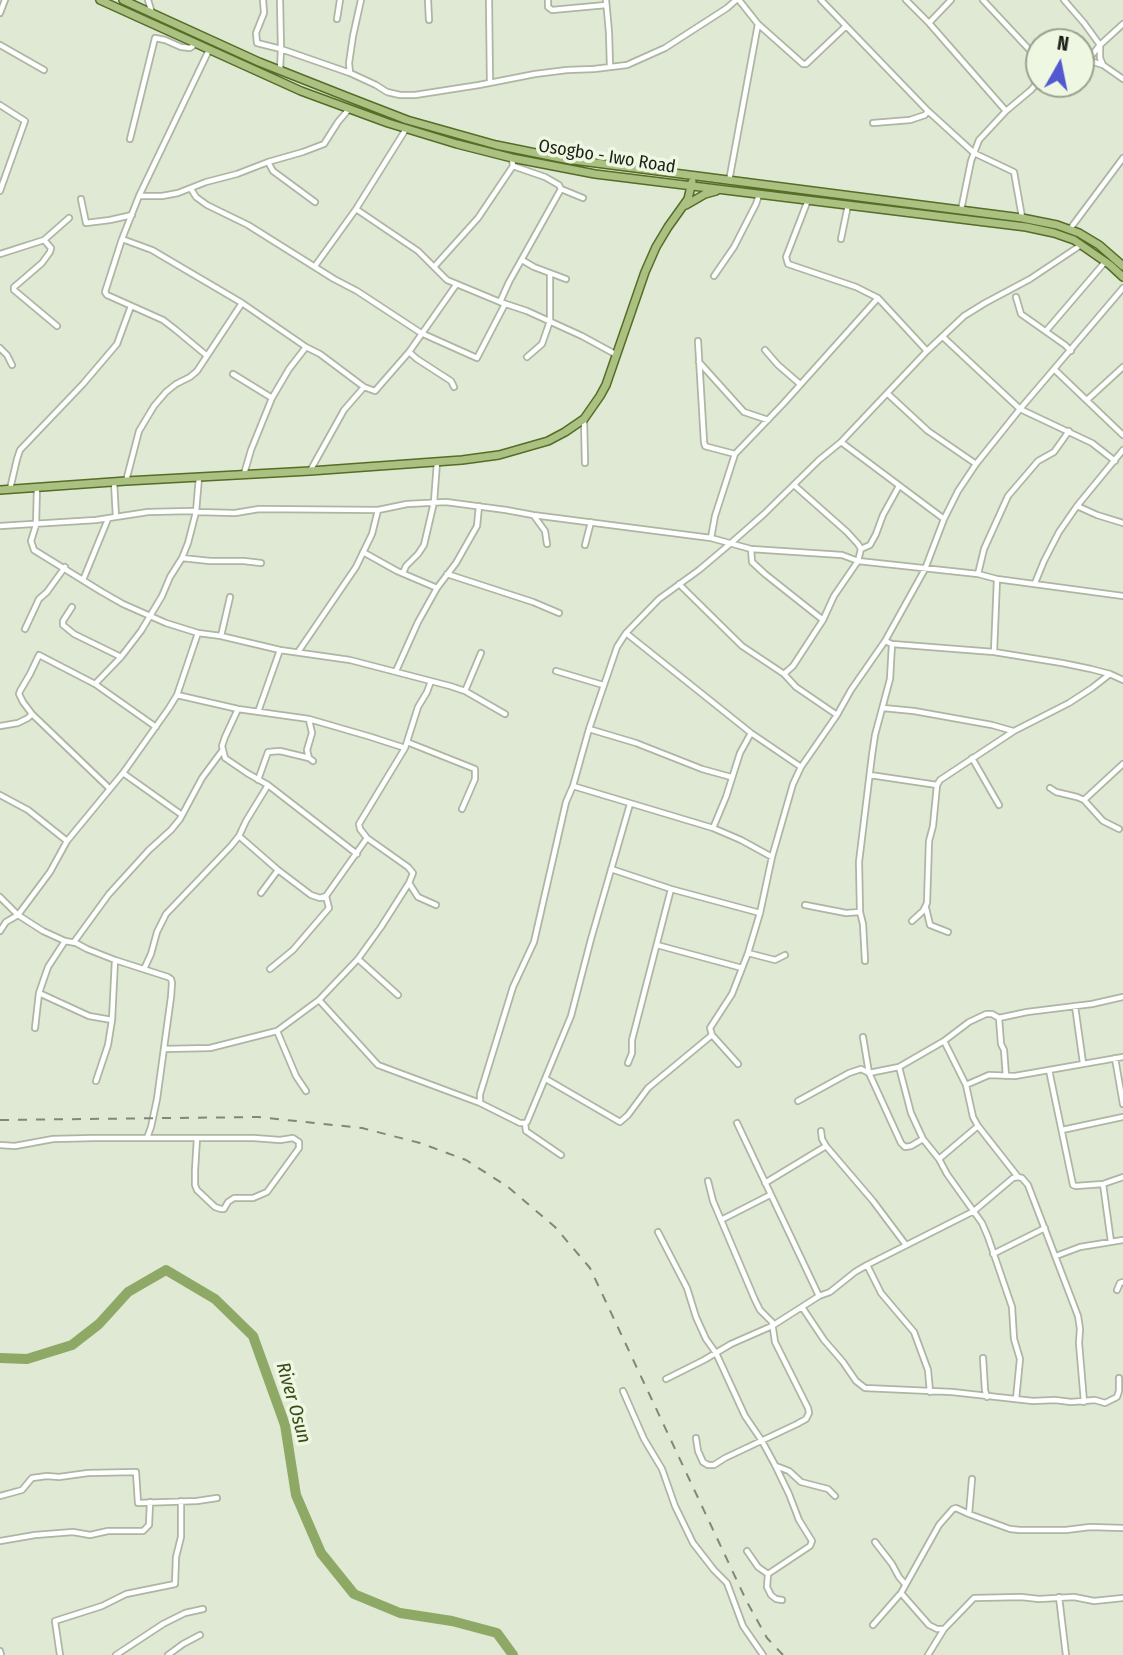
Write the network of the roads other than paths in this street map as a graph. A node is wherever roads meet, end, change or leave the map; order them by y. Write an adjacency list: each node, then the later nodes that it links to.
1 (5, 0): 19 (street)
2 (100, 0): 27 (main road, Osogbo - Iwo Road)
3 (123, 0): 20 (main road, Osogbo - Iwo Road)
4 (148, 0): 20 (street)
5 (263, 0): 31 (street)
6 (280, 0): 31 (street)
7 (340, 0): 21 (street)
8 (361, 0): 39 (street)
9 (428, 0): 22 (street)
10 (489, 0): 41 (street)
11 (548, 0): 18 (street)
12 (738, 0): 24 (street); 36 (street)
13 (821, 0): 26 (street)
14 (906, 0): 23 (street)
15 (951, 0): 23 (street)
16 (983, 0): 29 (street)
17 (1063, 0): 30 (street)
18 (606, 3): 36 (street)
19 (0, 13)
20 (153, 13): 38 (main road, Osogbo - Iwo Road)
21 (337, 19)
22 (429, 20)
23 (929, 23): 46 (street)
24 (758, 24): 26 (street); 59 (street)
25 (1123, 24): 30 (street)
26 (846, 26): 45 (street)
27 (196, 44): 32 (main road, Osogbo - Iwo Road); 51 (street)
28 (0, 45): 37 (street)
29 (1025, 45)
30 (1100, 45): 33 (street); 35 (street)
31 (281, 49): 38 (street); 39 (street)
32 (209, 50): 44 (main road, Osogbo - Iwo Road); 65 (street)
33 (1095, 51)
34 (1095, 62): 35 (street)
35 (1103, 65): 40 (street)
36 (610, 66): 41 (street)
37 (44, 70)
38 (279, 71): 47 (main road, Osogbo - Iwo Road)
39 (350, 73): 41 (street)
40 (1123, 79)
41 (490, 82)
42 (1025, 95): 46 (street)
43 (0, 105): 57 (street)
44 (350, 109): 48 (main road, Osogbo - Iwo Road); 54 (street)
45 (928, 111): 49 (street); 52 (street)
46 (1006, 111): 52 (street)
47 (390, 114): 48 (main road); 58 (main road, Osogbo - Iwo Road)
48 (388, 123): 50 (main road, Osogbo - Iwo Road)
49 (873, 123)
50 (406, 129): 55 (main road, Osogbo - Iwo Road); 72 (street)
51 (130, 139)
52 (974, 153): 73 (street); 76 (street)
53 (1123, 158): 77 (street)
54 (268, 162): 60 (street); 69 (street)
55 (513, 162): 58 (main road, Osogbo - Iwo Road); 61 (street); 87 (street)
56 (0, 169): 57 (street)
57 (7, 173): 63 (street)
58 (692, 181): 59 (main road, Osogbo - Iwo Road); 62 (main road, Osogbo - Iwo Road); 71 (main road)
59 (729, 181): 73 (main road, Osogbo - Iwo Road)
60 (191, 189): 65 (street); 85 (street)
61 (561, 189): 67 (street); 83 (street)
62 (725, 190): 64 (main road, Osogbo - Iwo Road); 71 (main road)
63 (0, 191)
64 (759, 194): 68 (main road, Osogbo - Iwo Road); 89 (street)
65 (139, 196): 74 (street)
66 (81, 198): 74 (street)
67 (583, 198)
68 (809, 200): 70 (main road, Osogbo - Iwo Road); 95 (street)
69 (315, 202)
70 (848, 204): 79 (street); 81 (main road, Osogbo - Iwo Road)
71 (683, 208): 111 (main road)
72 (356, 209): 85 (street); 87 (street)
73 (961, 211): 76 (main road, Osogbo - Iwo Road)
74 (132, 215): 78 (street)
75 (69, 218): 80 (street)
76 (1022, 218): 77 (main road, Osogbo - Iwo Road)
77 (1070, 229): 86 (main road, Osogbo - Iwo Road)
78 (121, 239): 96 (street); 98 (street)
79 (841, 239)
80 (44, 240): 82 (street); 100 (street)
81 (1081, 244): 84 (main road, Osogbo - Iwo Road); 103 (street)
82 (0, 254)
83 (522, 260): 88 (street); 97 (street)
84 (1105, 262): 90 (main road, Osogbo - Iwo Road); 101 (street)
85 (315, 266): 102 (street)
86 (1123, 266)
87 (434, 267): 92 (street)
88 (550, 273): 91 (street); 99 (street)
89 (714, 276)
90 (1123, 277)
91 (566, 279)
92 (457, 285): 97 (street); 102 (street)
93 (1122, 291): 109 (street)
94 (1016, 297): 101 (street)
95 (878, 298): 108 (street); 119 (street)
96 (242, 303): 105 (street); 112 (street)
97 (502, 303): 99 (street); 102 (street)
98 (131, 306): 112 (street); 145 (street)
99 (550, 321): 111 (street); 113 (street)
100 (57, 326)
101 (1046, 331): 109 (street)
102 (421, 333): 110 (street)
103 (943, 337): 108 (street); 125 (street)
104 (698, 341): 114 (street)
105 (306, 347): 120 (street); 123 (street)
106 (0, 348): 115 (street)
107 (765, 350): 119 (street)
108 (928, 351): 122 (street)
109 (1071, 351): 117 (street)
110 (409, 352): 120 (street); 121 (street)
111 (615, 354): 126 (main road)
112 (206, 355): 140 (street)
113 (527, 357)
114 (699, 362): 127 (street); 132 (street)
115 (12, 365)
116 (1123, 367): 124 (street)
117 (1055, 370): 124 (street); 125 (street)
118 (233, 374): 123 (street)
119 (800, 384): 127 (street)
120 (364, 387): 137 (street)
121 (454, 387)
122 (888, 394): 130 (street); 136 (street)
123 (272, 398): 138 (street)
124 (1087, 400): 129 (street)
125 (1020, 409): 128 (street); 136 (street)
126 (584, 419): 134 (main road); 135 (street)
127 (769, 420): 132 (street)
128 (1069, 432): 133 (street); 174 (street)
129 (1123, 435)
130 (841, 442): 142 (street); 143 (street)
131 (1123, 450): 133 (street)
132 (735, 453): 160 (street)
133 (1115, 461): 149 (street)
134 (437, 462): 137 (main road); 147 (street)
135 (585, 463)
136 (976, 464): 155 (street)
137 (310, 471): 138 (main road)
138 (244, 475): 139 (main road)
139 (199, 477): 140 (main road); 151 (street)
140 (125, 481): 141 (main road)
141 (114, 482): 144 (main road); 152 (street)
142 (794, 485): 161 (street); 165 (street)
143 (899, 486): 155 (street); 165 (street)
144 (37, 487): 145 (main road); 158 (street)
145 (10, 489): 146 (main road)
146 (0, 490)
147 (434, 502): 148 (street); 150 (street); 172 (street)
148 (479, 506): 153 (street); 173 (street)
149 (1077, 506): 157 (street); 177 (street)
150 (379, 510): 151 (street); 166 (street)
151 (196, 512): 152 (street); 167 (street)
152 (116, 516): 154 (street)
153 (533, 516): 156 (street); 162 (street)
154 (108, 518): 158 (street); 176 (street)
155 (944, 519): 171 (street)
156 (591, 523): 160 (street); 163 (street)
157 (1123, 523)
158 (36, 524): 159 (street); 170 (street)
159 (0, 526)
160 (711, 538): 161 (street)
161 (731, 543): 164 (street); 178 (street)
162 (547, 544)
163 (585, 545)
164 (751, 549): 168 (street); 185 (street)
165 (861, 550): 168 (street)
166 (363, 552): 172 (street); 193 (street)
167 (182, 558): 169 (street); 184 (street)
168 (858, 561): 171 (street); 185 (street)
169 (261, 563)
170 (65, 567): 176 (street); 186 (street)
171 (925, 569): 174 (street); 190 (street)
172 (403, 573): 179 (street)
173 (447, 574): 179 (street); 183 (street)
174 (978, 574): 175 (street)
175 (997, 579): 177 (street); 194 (street)
176 (83, 580): 184 (street)
177 (1035, 583): 180 (street)
178 (679, 584): 188 (street); 199 (street)
179 (437, 588): 197 (street)
180 (1123, 596)
181 (230, 597): 189 (street)
182 (72, 607): 196 (street)
183 (559, 613)
184 (150, 616): 187 (street); 196 (street)
185 (823, 620): 199 (street)
186 (25, 629)
187 (198, 633): 189 (street); 206 (street)
188 (626, 633): 204 (street); 218 (street)
189 (221, 636): 192 (street)
190 (885, 641): 191 (street); 212 (street)
191 (892, 644): 194 (street); 207 (street)
192 (280, 650): 193 (street); 209 (street)
193 (298, 652): 197 (street)
194 (994, 652): 200 (street)
195 (481, 653): 205 (street)
196 (121, 657): 203 (street)
197 (396, 671): 202 (street)
198 (556, 671): 204 (street)
199 (784, 674): 212 (street)
200 (1110, 674): 201 (street); 217 (street)
201 (1123, 680)
202 (430, 681): 205 (street); 219 (street)
203 (94, 684): 210 (street); 215 (street)
204 (603, 685): 216 (street)
205 (465, 691): 211 (street)
206 (177, 695): 208 (street); 215 (street)
207 (883, 708): 217 (street); 226 (street)
208 (238, 709): 209 (street); 221 (street)
209 (258, 712): 213 (street)
210 (32, 714): 214 (street); 232 (street)
211 (505, 714)
212 (837, 715): 224 (street)
213 (309, 719): 220 (street); 228 (street)
214 (0, 726)
215 (156, 727): 225 (street)
216 (589, 729): 227 (street); 231 (street)
217 (1014, 731): 222 (street)
218 (751, 733): 224 (street); 227 (street)
219 (407, 742): 220 (street); 238 (street)
220 (405, 748): 243 (street)
221 (222, 751): 228 (street); 239 (street)
222 (972, 758): 230 (street); 237 (street)
223 (1123, 764): 235 (street)
224 (801, 767): 246 (street)
225 (123, 773): 232 (street); 239 (street)
226 (870, 775): 230 (street); 257 (street)
227 (732, 777): 240 (street)
228 (258, 780): 229 (street)
229 (268, 785): 242 (street); 245 (street)
230 (937, 785): 256 (street)
231 (573, 786): 236 (street); 301 (street)
232 (109, 788): 244 (street)
233 (1050, 788): 235 (street)
234 (0, 796): 244 (street)
235 (1084, 800): 241 (street)
236 (630, 804): 240 (street); 247 (street)
237 (999, 806)
238 (462, 808)
239 (182, 815): 264 (street)
240 (713, 828): 246 (street)
241 (1119, 829)
242 (239, 836): 248 (street); 272 (street)
243 (367, 838): 245 (street); 249 (street)
244 (67, 841): 259 (street)
245 (357, 854): 252 (street)
246 (772, 857): 258 (street)
247 (611, 869): 250 (street); 296 (street)
248 (278, 870): 251 (street); 252 (street)
249 (409, 883): 254 (street); 268 (street)
250 (671, 889): 258 (street); 265 (street)
251 (261, 893)
252 (326, 896): 273 (street)
253 (0, 897): 259 (street)
254 (436, 905)
255 (805, 905): 257 (street)
256 (925, 907): 260 (street); 262 (street)
257 (860, 912): 270 (street)
258 (760, 913): 266 (street)
259 (18, 915): 261 (street); 263 (street)
260 (912, 921)
261 (0, 931)
262 (948, 932)
263 (65, 941): 264 (street); 274 (street)
264 (74, 942): 269 (street)
265 (657, 945): 271 (street); 289 (street)
266 (748, 953): 267 (street); 271 (street)
267 (785, 955)
268 (358, 959): 275 (street); 277 (street)
269 (115, 960): 272 (street); 280 (street)
270 (865, 961)
271 (743, 968): 283 (street)
272 (144, 969): 286 (street)
273 (270, 969)
274 (38, 993): 280 (street); 281 (street)
275 (398, 995)
276 (1123, 997): 278 (street)
277 (319, 1000): 282 (street); 301 (street)
278 (1075, 1006): 279 (street); 291 (street)
279 (999, 1018): 285 (street); 295 (street)
280 (112, 1020): 297 (street)
281 (35, 1028)
282 (277, 1031): 286 (street); 299 (street)
283 (712, 1035): 290 (street); 296 (street)
284 (863, 1037): 294 (street)
285 (944, 1041): 292 (street); 298 (street)
286 (164, 1049): 309 (street)
287 (1123, 1057): 288 (street)
288 (1115, 1058): 291 (street); 302 (street)
289 (628, 1063)
290 (738, 1063)
291 (1083, 1063): 293 (street)
292 (899, 1067): 294 (street); 311 (street)
293 (1049, 1070): 295 (street); 308 (street)
294 (869, 1073): 300 (street); 311 (street)
295 (1006, 1076): 298 (street)
296 (546, 1079): 304 (street)
297 (96, 1081)
298 (966, 1085): 306 (street)
299 (306, 1091)
300 (798, 1101)
301 (480, 1103): 304 (street)
302 (1123, 1104)
303 (1123, 1117): 308 (street)
304 (525, 1123): 314 (street)
305 (737, 1123): 319 (street)
306 (978, 1126): 315 (street); 316 (street)
307 (821, 1130): 313 (street)
308 (1062, 1130): 320 (street)
309 (147, 1138): 310 (street); 312 (street)
310 (197, 1138): 310 (street)
311 (923, 1139): 315 (street)
312 (0, 1145)
313 (826, 1146): 319 (street); 328 (street)
314 (561, 1155)
315 (939, 1159): 322 (street)
316 (1018, 1177): 322 (street); 324 (street)
317 (1123, 1177): 320 (street)
318 (708, 1181): 323 (street)
319 (765, 1183): 321 (street)
320 (1103, 1184): 327 (street)
321 (770, 1195): 323 (street); 334 (street)
322 (974, 1211): 328 (street); 329 (street)
323 (721, 1220): 336 (street)
324 (1045, 1228): 329 (street); 330 (street)
325 (658, 1232): 337 (street)
326 (1123, 1240): 327 (street)
327 (1111, 1242): 330 (street)
328 (906, 1245): 331 (street)
329 (993, 1254): 344 (street)
330 (1056, 1256): 345 (street)
331 (867, 1265): 334 (street); 342 (street)
332 (1123, 1282): 333 (street)
333 (1117, 1290)
334 (819, 1296): 335 (street)
335 (802, 1307): 336 (street); 342 (street)
336 (772, 1326): 337 (street); 347 (street)
337 (716, 1353): 340 (street); 347 (street)
338 (984, 1358): 343 (street)
339 (1119, 1378): 345 (street)
340 (666, 1379)
341 (623, 1391): 373 (street)
342 (930, 1392): 343 (street)
343 (987, 1397): 344 (street)
344 (1016, 1399): 345 (street)
345 (1084, 1402)
346 (696, 1438): 347 (street)
347 (762, 1441): 348 (street)
348 (775, 1465): 351 (street); 360 (street)
349 (972, 1479): 355 (street)
350 (0, 1496): 354 (street)
351 (835, 1496)
352 (217, 1498): 353 (street)
353 (181, 1501): 354 (street); 370 (street)
354 (150, 1502): 357 (street)
355 (969, 1514): 356 (street); 361 (street)
356 (1123, 1528)
357 (0, 1541)
358 (875, 1542): 361 (street)
359 (747, 1551): 360 (street)
360 (768, 1574): 365 (street)
361 (905, 1584): 362 (street)
362 (901, 1593): 367 (street); 368 (street)
363 (1059, 1597): 364 (street); 368 (street); 375 (street)
364 (1123, 1598)
365 (782, 1600)
366 (203, 1609): 371 (street)
367 (873, 1625)
368 (944, 1629): 374 (street)
369 (200, 1635): 372 (street)
370 (60, 1655)
371 (116, 1655)
372 (168, 1655)
373 (763, 1655)
374 (928, 1655)
375 (1066, 1655)

